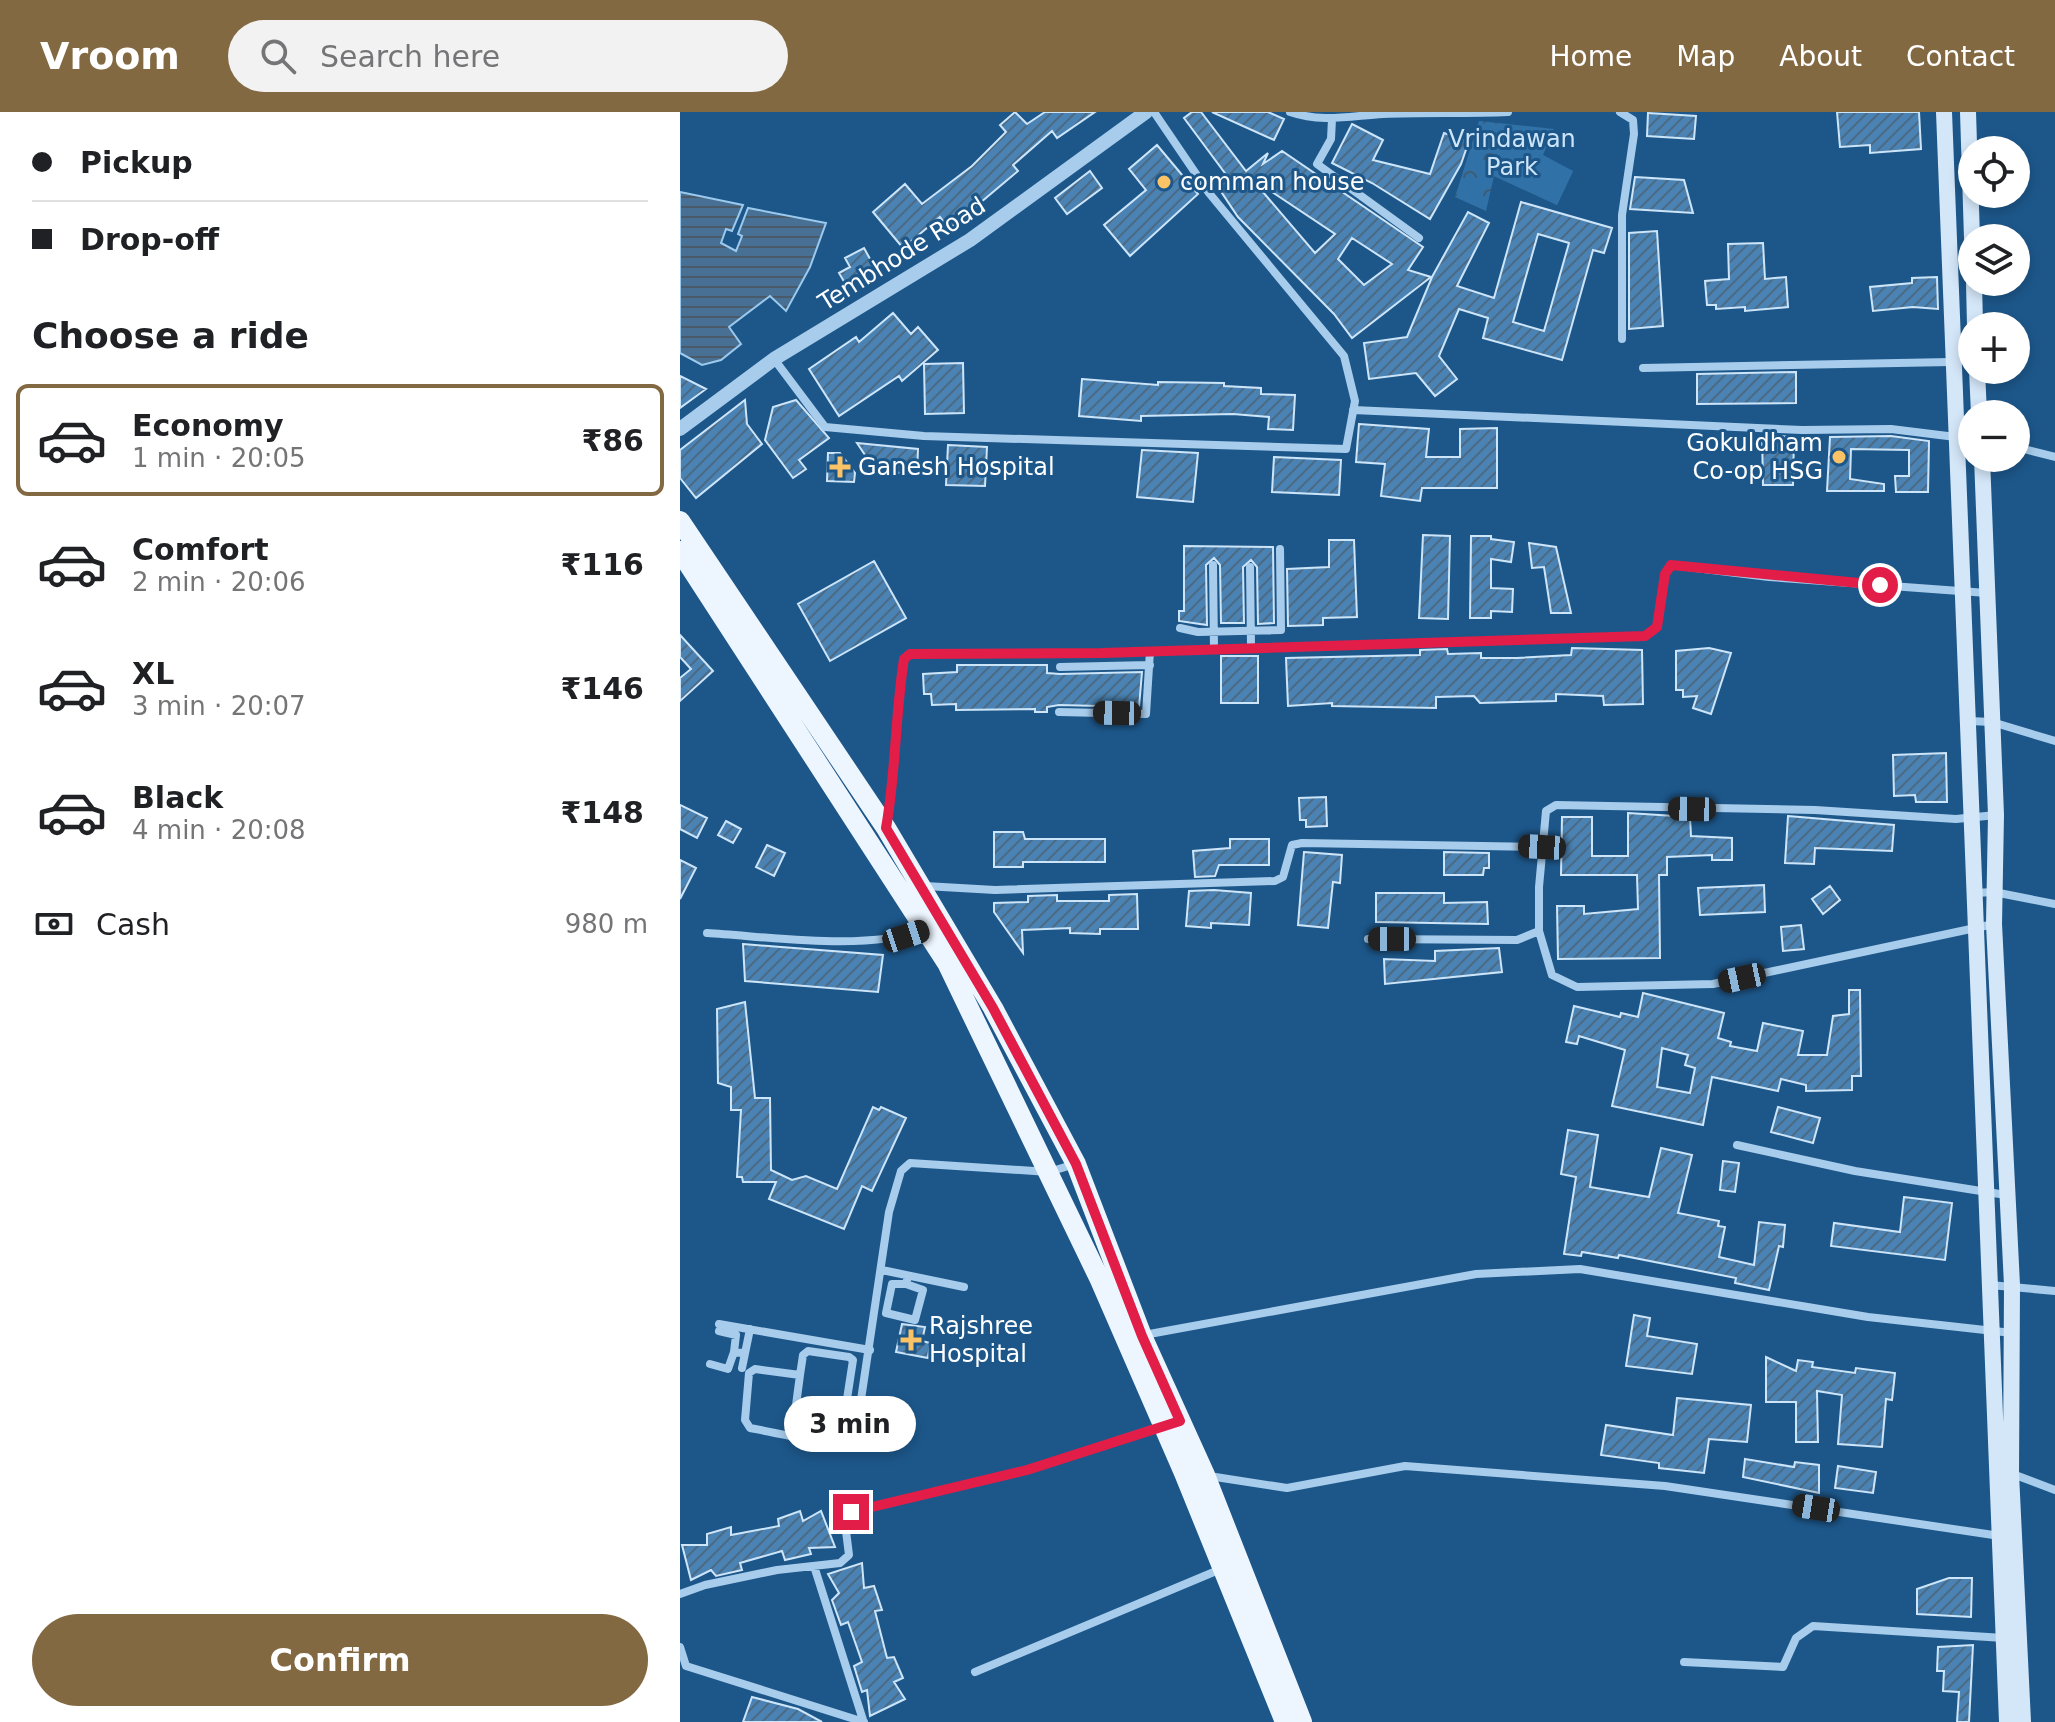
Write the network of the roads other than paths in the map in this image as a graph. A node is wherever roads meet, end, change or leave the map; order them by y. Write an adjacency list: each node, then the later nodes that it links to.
1 (1146, 112): 14 (street, Tembhode Road)
2 (1154, 112): 18 (street)
3 (1290, 112): 8 (street)
4 (1508, 112): 8 (street)
5 (1620, 112): 13 (street)
6 (1968, 116): 7 (street); 9 (main road)
7 (1944, 117): 10 (main road)
8 (1332, 119): 12 (street)
9 (1972, 224)
10 (1947, 227): 11 (street); 15 (main road)
11 (1958, 229)
12 (1419, 238)
13 (1622, 339)
14 (774, 359): 18 (street); 19 (street, Tembhode Road)
15 (1951, 362): 16 (street); 17 (main road)
16 (1643, 368)
17 (1958, 403)
18 (1353, 410): 20 (street)
19 (680, 429)
20 (1958, 437)
21 (2030, 451): 22 (street)
22 (2055, 457)
23 (1964, 472): 30 (main road)
24 (1983, 472): 31 (main road)
25 (680, 521): 48 (main road)
26 (1280, 549): 33 (street)
27 (680, 551): 50 (main road)
28 (1213, 565): 34 (street)
29 (1250, 567): 33 (street)
30 (1964, 592): 31 (street); 35 (street); 43 (main road)
31 (1987, 593): 44 (main road)
32 (1180, 628): 34 (street)
33 (1251, 631): 34 (street); 35 (street)
34 (1214, 632): 36 (street)
35 (1251, 646): 36 (street)
36 (1214, 648): 37 (street)
37 (1150, 651): 38 (street); 39 (street)
38 (1102, 653): 40 (street); 48 (street)
39 (1150, 665): 40 (street); 42 (street)
40 (1101, 666): 41 (street)
41 (1060, 667)
42 (1059, 712)
43 (1969, 721): 44 (street); 47 (main road)
44 (1992, 722): 45 (street); 46 (main road)
45 (2055, 741)
46 (1996, 815): 47 (street); 51 (main road)
47 (1972, 817): 49 (street); 52 (main road)
48 (886, 828): 50 (main road)
49 (1542, 847): 50 (street); 57 (street)
50 (910, 886): 56 (main road); 61 (main road)
51 (1994, 892): 52 (street); 53 (street); 54 (main road)
52 (1973, 893): 55 (main road)
53 (2055, 904)
54 (1994, 924): 55 (street); 64 (main road)
55 (1974, 928): 57 (street); 63 (main road)
56 (926, 930): 58 (street); 62 (main road)
57 (1539, 931): 59 (street)
58 (707, 933)
59 (1368, 939)
60 (1737, 1145): 63 (street)
61 (1076, 1164): 62 (street); 75 (main road)
62 (1049, 1172): 65 (street); 82 (main road)
63 (1983, 1191): 64 (street); 68 (main road)
64 (2006, 1195): 67 (main road)
65 (882, 1270): 66 (street); 71 (street)
66 (907, 1280): 69 (street); 71 (street); 71 (street)
67 (2012, 1285): 68 (street); 70 (street); 74 (main road)
68 (1989, 1286): 73 (main road)
69 (964, 1287)
70 (2055, 1291)
71 (881, 1312): 76 (street)
72 (750, 1329): 76 (street); 77 (street); 78 (street)
73 (1992, 1329): 74 (street); 75 (street); 85 (main road)
74 (2013, 1333): 87 (main road)
75 (1142, 1336): 82 (main road)
76 (870, 1350): 84 (street)
77 (734, 1352): 78 (street); 79 (street)
78 (745, 1353): 80 (street)
79 (710, 1364)
80 (742, 1368)
81 (800, 1375): 83 (street); 83 (street); 84 (street)
82 (1171, 1424): 86 (main road); 91 (street)
83 (792, 1435): 84 (street)
84 (841, 1438)
85 (1995, 1466): 87 (street); 89 (main road)
86 (1195, 1469): 89 (street); 92 (main road); 101 (main road)
87 (2011, 1474): 88 (street); 90 (main road)
88 (2055, 1490)
89 (1997, 1536): 90 (street); 94 (main road)
90 (2017, 1539): 94 (main road)
91 (814, 1566): 93 (street); 99 (street)
92 (1221, 1569): 98 (street); 100 (main road)
93 (680, 1594)
94 (2010, 1638): 96 (street); 102 (main road); 103 (main road)
95 (680, 1647): 97 (street)
96 (1684, 1662)
97 (683, 1667): 99 (street)
98 (975, 1672)
99 (864, 1721)
100 (1285, 1722)
101 (1302, 1722)
102 (2007, 1722)
103 (2023, 1722)

